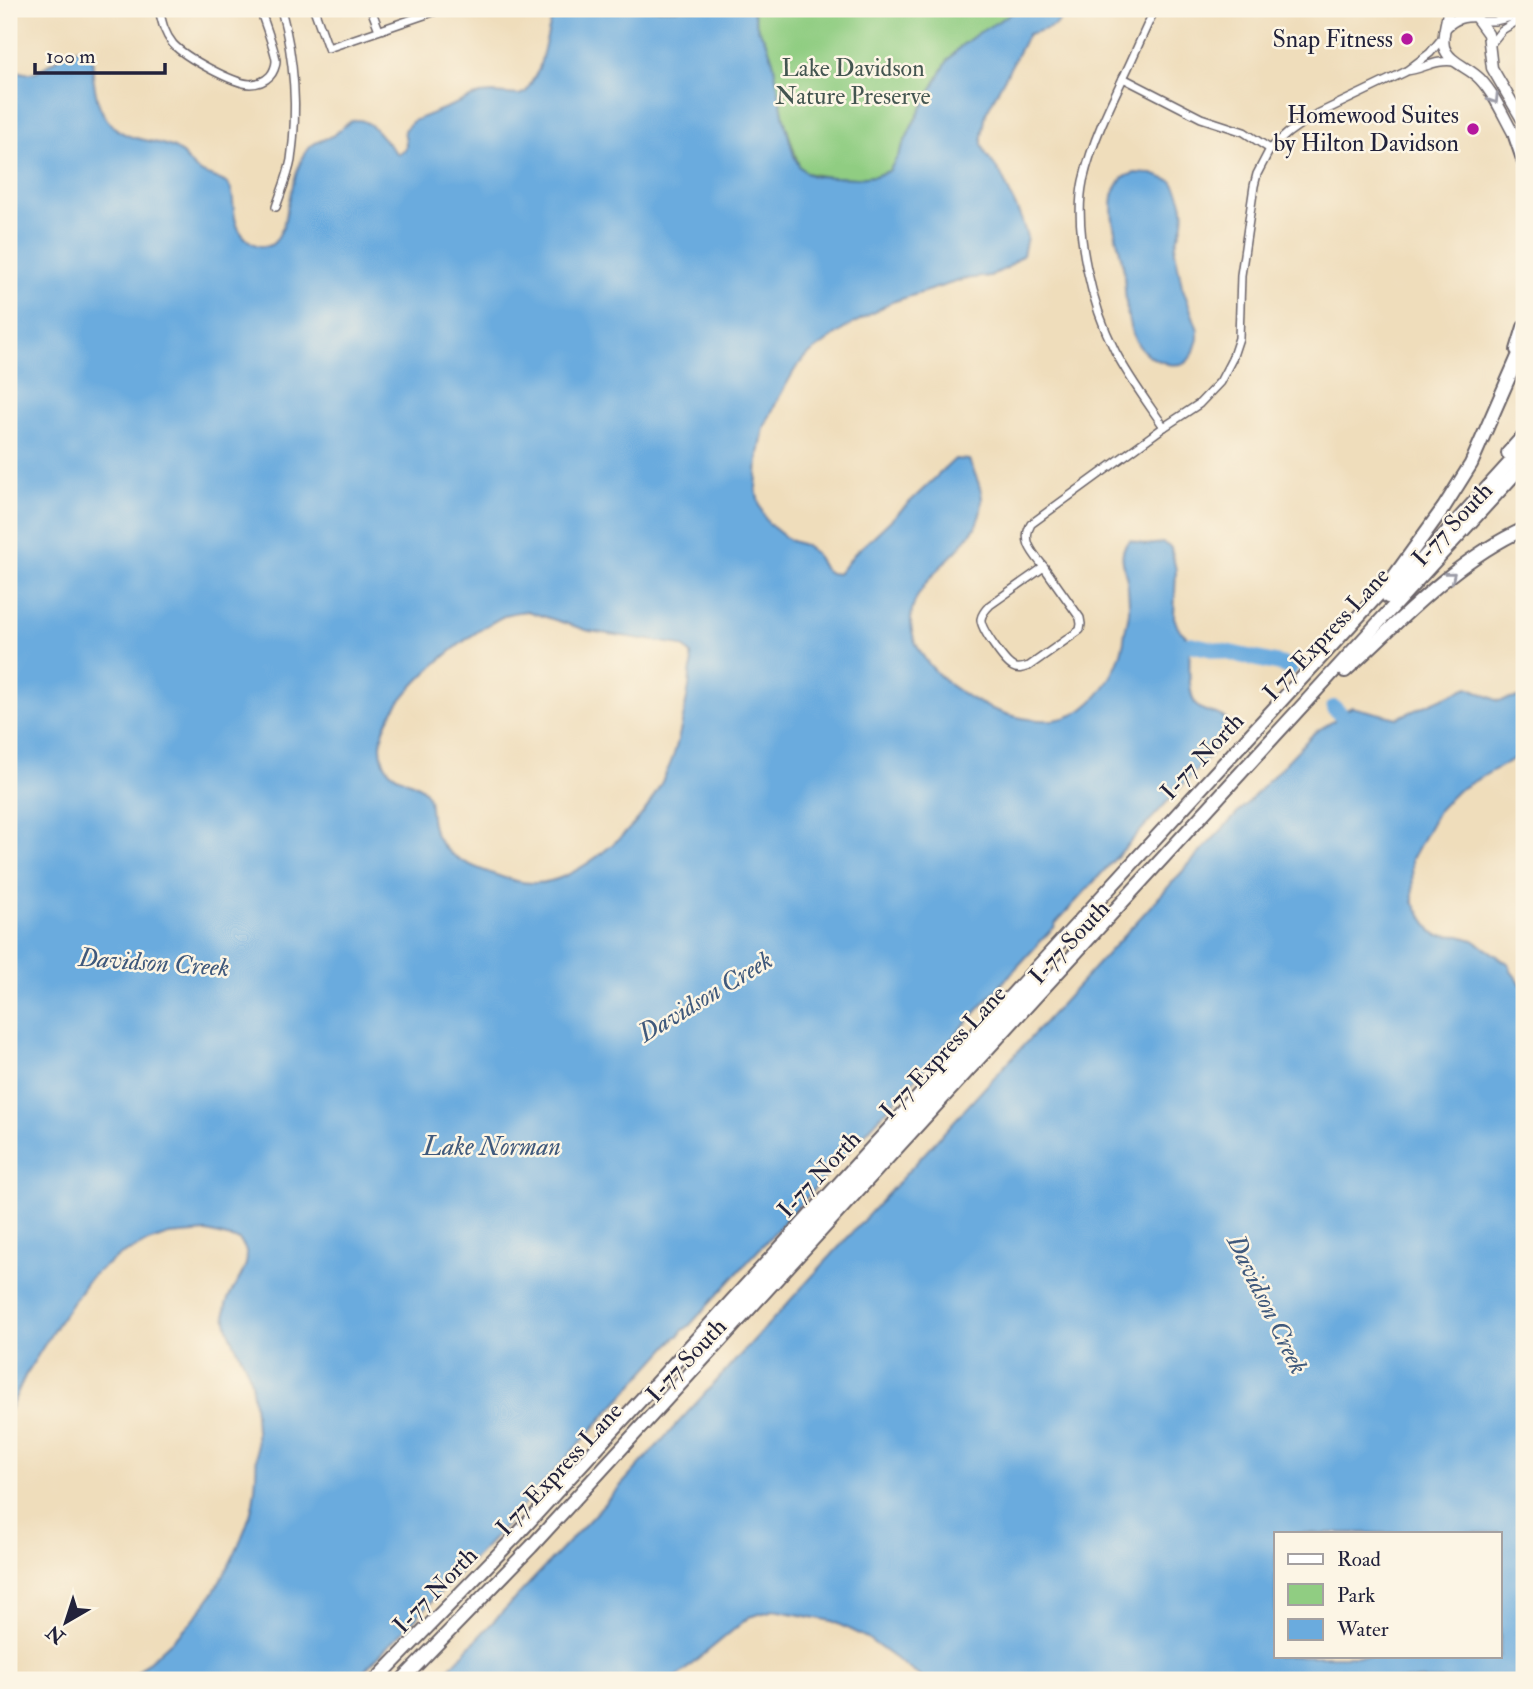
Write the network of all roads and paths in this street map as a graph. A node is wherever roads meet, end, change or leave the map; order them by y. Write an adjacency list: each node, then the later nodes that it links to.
1 (159, 9): 2 (street)
2 (260, 9)
3 (281, 9): 22 (street)
4 (314, 9): 11 (street)
5 (371, 9): 11 (street)
6 (442, 9): 11 (street)
7 (1155, 9): 16 (street)
8 (1448, 9): 12 (main road)
9 (1524, 15): 10 (street); 13 (street)
10 (1475, 16): 12 (main road); 13 (main road)
11 (379, 30)
12 (1445, 31): 14 (main road); 15 (street)
13 (1490, 49): 14 (main road); 17 (main road)
14 (1460, 65): 15 (street); 18 (main road, one-way to 18)
15 (1405, 72): 19 (street)
16 (1123, 78): 19 (street); 26 (street)
17 (1524, 124)
18 (1515, 136): 20 (main road); 21 (highway)
19 (1270, 149): 26 (street)
20 (1524, 152)
21 (1524, 162)
22 (276, 207)
23 (1524, 327): 25 (highway)
24 (1524, 343): 25 (highway)
25 (1506, 384): 33 (highway)
26 (1164, 427): 32 (street)
27 (1524, 435): 33 (highway)
28 (1524, 447): 36 (highway, I 77 Express Lane)
29 (1524, 464): 37 (highway, I 77 Express Lane)
30 (1524, 476): 34 (highway, I-77 South)
31 (1524, 529): 34 (highway, one-way to 31)
32 (1044, 567): 32 (street)
33 (1390, 582): 35 (highway, I-77 North)
34 (1345, 671): 38 (highway, I-77 South)
35 (376, 1680)
36 (387, 1680)
37 (402, 1680)
38 (414, 1680)

